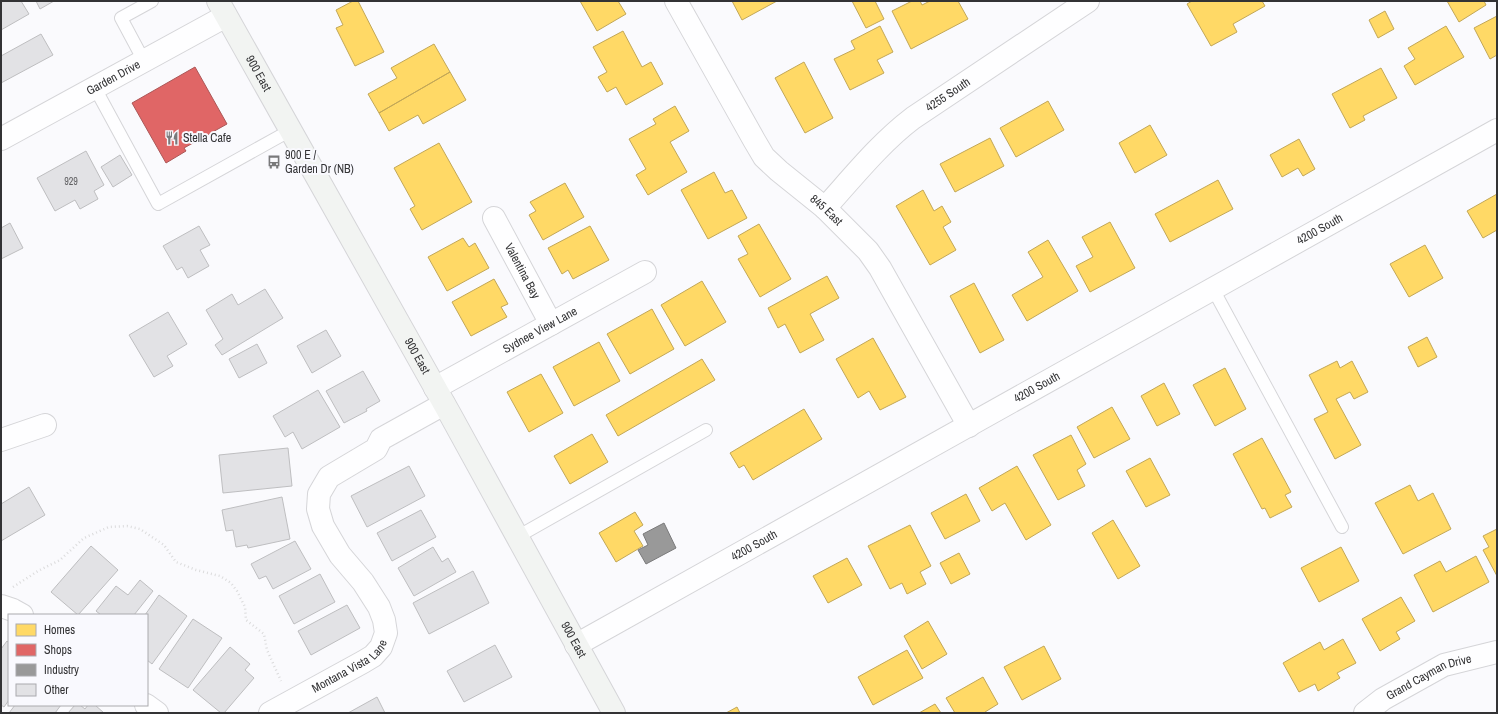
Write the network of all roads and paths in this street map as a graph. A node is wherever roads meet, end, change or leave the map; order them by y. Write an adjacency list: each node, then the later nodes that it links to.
1 (152, 1): 5 (lane)
2 (676, 1): 10 (street, 845 East)
3 (1088, 1): 10 (street, 4255 South)
4 (222, 9): 5 (street, Garden Drive); 7 (main road, 900 East)
5 (144, 61): 6 (street, Garden Drive)
6 (95, 88): 7 (lane); 9 (street, Garden Drive)
7 (291, 130): 15 (main road, 900 East)
8 (1497, 130): 13 (street, 4200 South)
9 (1, 139)
10 (825, 208): 17 (street, 845 East)
11 (494, 218): 14 (street, Valentina Bay)
12 (645, 272): 14 (street, Sydnee View Lane)
13 (1212, 289): 17 (street, 4200 South); 20 (lane)
14 (551, 324): 15 (street, Sydnee View Lane)
15 (443, 403): 21 (main road, 900 East); 29 (street, Montana Vista Lane)
16 (45, 425): 19 (street)
17 (969, 426): 24 (street, 4200 South)
18 (706, 430): 21 (lane)
19 (1, 440)
20 (1342, 527)
21 (517, 537): 24 (main road, 900 East)
22 (5, 598): 23 (street); 26 (path)
23 (20, 614)
24 (576, 645): 30 (main road, 900 East)
25 (1497, 652): 31 (street, Grand Cayman Drive)
26 (282, 682)
27 (147, 706): 28 (street)
28 (157, 713)
29 (270, 713)
30 (614, 713)
31 (1365, 713)

